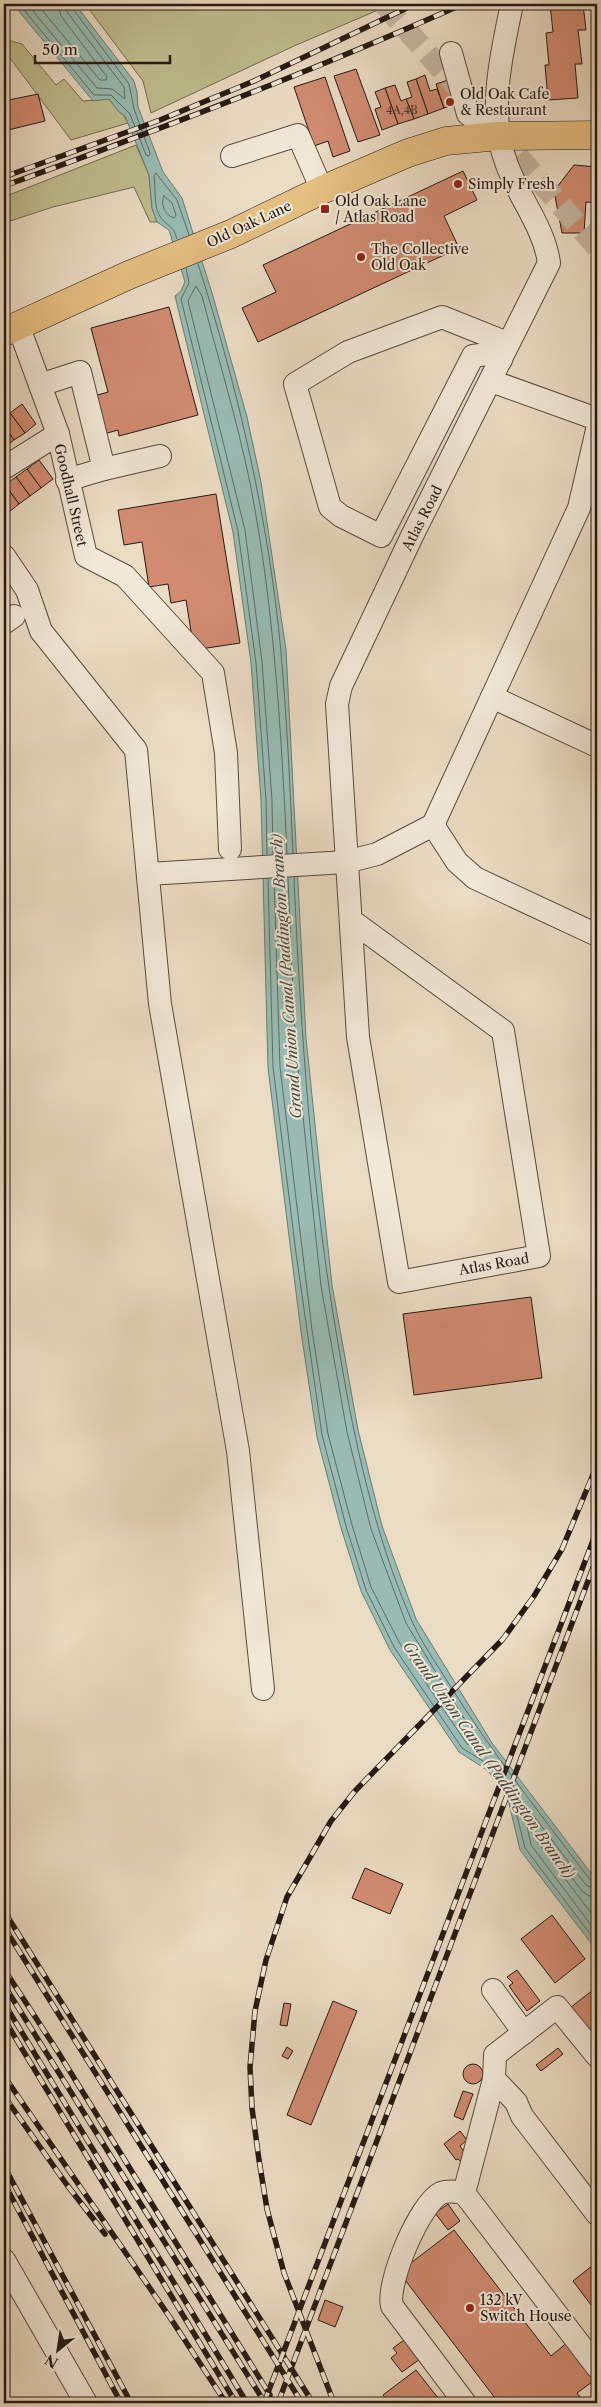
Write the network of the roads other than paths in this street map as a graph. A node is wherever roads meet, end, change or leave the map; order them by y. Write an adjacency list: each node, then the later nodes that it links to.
1 (510, 10): 4 (street, Atlas Road)
2 (451, 53): 4 (street)
3 (597, 135): 4 (main road, Old Oak Lane)
4 (499, 136): 6 (main road, Old Oak Lane); 8 (street, Atlas Road)
5 (232, 156): 6 (street)
6 (322, 190): 7 (main road, Old Oak Lane)
7 (11, 329): 10 (street, Goodhall Street)
8 (504, 352): 8 (street); 9 (street, Atlas Road)
9 (491, 381): 11 (street); 23 (street, Atlas Road)
10 (40, 384): 13 (street, Goodhall Street); 16 (street)
11 (597, 419)
12 (597, 430): 19 (street)
13 (58, 434): 15 (street, Goodhall Street); 17 (street, Goodhall Street)
14 (160, 456): 16 (street)
15 (4, 468)
16 (104, 469): 17 (street)
17 (67, 480): 22 (street, Goodhall Street)
18 (4, 556): 24 (street)
19 (492, 697): 20 (street); 21 (street)
20 (597, 746)
21 (433, 825): 23 (street); 26 (street)
22 (226, 859): 23 (street); 24 (street)
23 (341, 862): 25 (street, Atlas Road)
24 (148, 874): 27 (street)
25 (352, 921): 25 (street, Atlas Road)
26 (597, 935)
27 (262, 1689)
28 (493, 1990): 29 (street)
29 (524, 2033): 30 (street); 31 (street)
30 (597, 2056)
31 (494, 2079): 32 (street); 33 (street)
32 (464, 2193): 35 (street); 37 (street)
33 (597, 2214)
34 (4, 2260): 36 (street)
35 (597, 2367)
36 (86, 2403)
37 (465, 2403)

